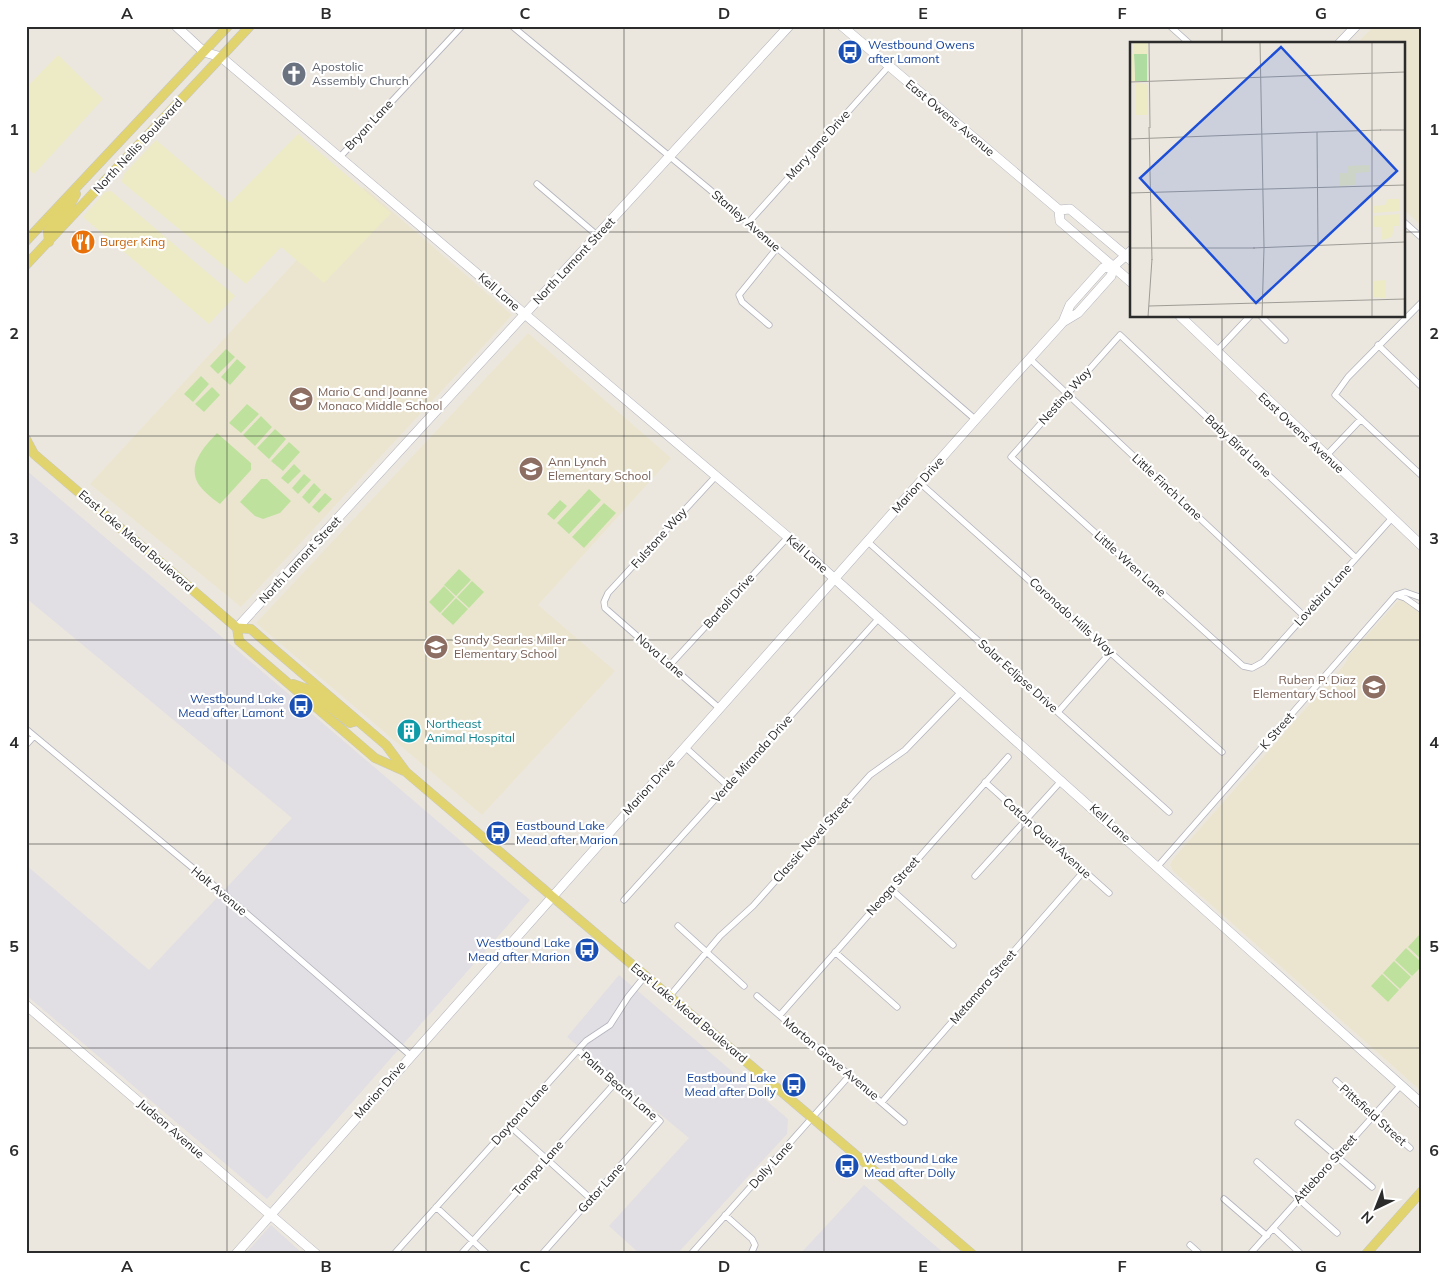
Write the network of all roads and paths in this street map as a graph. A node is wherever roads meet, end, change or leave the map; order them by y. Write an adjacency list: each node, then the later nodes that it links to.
1 (176, 26): 12 (street, Kell Lane)
2 (228, 26): 12 (main road, North Nellis Boulevard)
3 (250, 26): 13 (main road, North Nellis Boulevard)
4 (462, 26): 15 (street, Bryan Lane)
5 (512, 26): 16 (street, Stanley Avenue)
6 (789, 26): 16 (street, North Lamont Street)
7 (842, 26): 14 (street, East Owens Avenue)
8 (1170, 26): 10 (street)
9 (1356, 26): 11 (street)
10 (1188, 42)
11 (1340, 42)
12 (204, 52): 13 (street, Kell Lane); 18 (main road, North Nellis Boulevard)
13 (221, 57): 15 (street, Kell Lane); 25 (main road, North Nellis Boulevard)
14 (889, 66): 19 (street, East Owens Avenue); 20 (street, Mary Jane Drive)
15 (339, 158): 32 (street, Kell Lane)
16 (670, 158): 20 (street, Stanley Avenue); 22 (street, North Lamont Street)
17 (537, 184): 22 (street)
18 (80, 185): 24 (main road, North Nellis Boulevard); 25 (main road)
19 (1059, 210): 27 (street, East Owens Avenue); 29 (street, East Owens Avenue)
20 (748, 223): 26 (street, Stanley Avenue)
21 (1406, 224): 23 (street)
22 (598, 236): 32 (street, North Lamont Street)
23 (1422, 238)
24 (26, 241)
25 (49, 242): 28 (main road, North Nellis Boulevard)
26 (777, 248): 38 (street); 46 (street, Stanley Avenue)
27 (1130, 256): 29 (street, Marion Drive)
28 (26, 266)
29 (1114, 266): 30 (street, East Owens Avenue); 43 (street, Marion Drive)
30 (1130, 281)
31 (1422, 302): 36 (street)
32 (525, 314): 52 (street, Kell Lane); 67 (street, North Lamont Street)
33 (1180, 318): 42 (street, East Owens Avenue)
34 (1248, 318): 42 (street)
35 (1263, 318): 40 (street)
36 (1406, 318)
37 (1406, 318): 41 (street)
38 (769, 325)
39 (1120, 335): 45 (street, Nesting Way); 59 (street, Baby Bird Lane)
40 (1285, 340)
41 (1378, 345): 44 (street); 47 (street)
42 (1216, 352): 50 (street, East Owens Avenue)
43 (1030, 359): 45 (street, Little Finch Lane); 46 (street, Marion Drive)
44 (1422, 388)
45 (1068, 393): 51 (street, Nesting Way); 65 (street, Little Finch Lane)
46 (976, 420): 54 (street, Marion Drive)
47 (1361, 420): 50 (street); 53 (street)
48 (26, 439): 49 (main road, East Lake Mead Boulevard)
49 (30, 453): 67 (main road, East Lake Mead Boulevard)
50 (1326, 456): 55 (street, East Owens Avenue)
51 (1011, 457): 70 (street, Little Wren Lane)
52 (716, 476): 56 (street, Kell Lane); 63 (street, Fulstone Way)
53 (1422, 476)
54 (920, 483): 57 (street, Marion Drive); 68 (street, Coronado Hills Way)
55 (1392, 518): 58 (street, East Owens Avenue); 59 (street, Lovebird Lane)
56 (788, 537): 60 (street, Kell Lane); 69 (street, Bartoli Drive)
57 (867, 542): 60 (street, Marion Drive); 74 (street, Solar Eclipse Drive)
58 (1422, 546)
59 (1356, 558): 65 (street, Lovebird Lane)
60 (834, 578): 66 (street, Kell Lane); 73 (street, Marion Drive)
61 (1396, 595): 62 (street); 64 (street); 88 (street, K Street)
62 (1422, 598)
63 (604, 602): 69 (street, Nova Lane)
64 (1422, 610)
65 (1304, 616): 70 (street, Lovebird Lane)
66 (880, 617): 72 (street, Kell Lane); 85 (street, Verde Miranda Drive)
67 (237, 628): 71 (main road, East Lake Mead Boulevard); 75 (main road, East Lake Mead Boulevard)
68 (1111, 652): 74 (street); 80 (street, Coronado Hills Way)
69 (670, 665): 73 (street, Nova Lane)
70 (1252, 668)
71 (288, 683): 75 (main road); 82 (main road, East Lake Mead Boulevard)
72 (962, 691): 83 (street, Kell Lane); 97 (street, Classic Novel Street)
73 (719, 708): 79 (street, Marion Drive)
74 (1058, 712): 86 (street, Solar Eclipse Drive)
75 (357, 720): 82 (main road, East Lake Mead Boulevard)
76 (26, 729): 77 (street, Holt Avenue)
77 (34, 736): 78 (street); 107 (street, Holt Avenue)
78 (26, 745)
79 (685, 747): 85 (street); 93 (street, Marion Drive)
80 (1222, 752)
81 (1008, 757): 84 (street, Neoga Street)
82 (406, 772): 93 (main road, East Lake Mead Boulevard)
83 (1062, 780): 87 (street); 88 (street, Kell Lane)
84 (985, 782): 87 (street, Cotton Quail Avenue); 91 (street, Neoga Street)
85 (728, 786): 94 (street, Verde Miranda Drive)
86 (1169, 812)
87 (1026, 819): 89 (street, Cotton Quail Avenue); 90 (street)
88 (1158, 866): 111 (street, Kell Lane)
89 (1084, 871): 92 (street, Cotton Quail Avenue); 112 (street, Metamora Street)
90 (975, 876)
91 (891, 889): 96 (street); 98 (street, Neoga Street)
92 (1109, 893)
93 (551, 897): 99 (main road, East Lake Mead Boulevard); 107 (street, Marion Drive)
94 (624, 900)
95 (678, 926): 97 (street)
96 (952, 945)
97 (707, 952): 100 (street); 101 (street, Classic Novel Street)
98 (835, 952): 104 (street); 105 (street, Neoga Street)
99 (645, 976): 101 (main road, East Lake Mead Boulevard); 106 (street, Daytona Lane)
100 (744, 986)
101 (669, 996): 115 (main road, East Lake Mead Boulevard)
102 (757, 996): 105 (street, Morton Grove Avenue)
103 (26, 1005): 130 (street, Judson Avenue)
104 (897, 1007)
105 (780, 1016): 108 (street, Morton Grove Avenue)
106 (578, 1050): 110 (street, Palm Beach Lane); 119 (street, Daytona Lane)
107 (410, 1055): 130 (street, Marion Drive)
108 (850, 1075): 112 (street, Morton Grove Avenue); 115 (street, Dolly Lane)
109 (1336, 1081): 114 (street, Pittsfield Street)
110 (616, 1082): 116 (street, Palm Beach Lane); 122 (street, Tampa Lane)
111 (1401, 1085): 113 (street, Kell Lane); 114 (street, Attleboro Street)
112 (882, 1102): 117 (street, Morton Grove Avenue)
113 (1422, 1104)
114 (1375, 1116): 120 (street, Pittsfield Street); 121 (street, Attleboro Street)
115 (813, 1119): 131 (street, Dolly Lane); 145 (main road, East Lake Mead Boulevard)
116 (660, 1121): 127 (street, Gator Lane)
117 (904, 1122)
118 (1298, 1123): 121 (street)
119 (510, 1126): 122 (street); 129 (street, Daytona Lane)
120 (1410, 1148)
121 (1337, 1157): 124 (street); 126 (street, Attleboro Street)
122 (547, 1159): 127 (street); 135 (street, Tampa Lane)
123 (1257, 1162): 126 (street)
124 (1372, 1187)
125 (1422, 1191): 149 (main road)
126 (1299, 1197): 132 (street, Attleboro Street); 133 (street)
127 (591, 1199): 142 (street, Gator Lane)
128 (1224, 1199): 134 (street)
129 (436, 1207): 135 (street); 139 (street, Daytona Lane)
130 (270, 1215): 137 (street, Marion Drive); 138 (street, Judson Avenue)
131 (725, 1216): 143 (street, Dolly Lane); 144 (street)
132 (1273, 1228): 134 (street, Attleboro Street); 148 (street)
133 (1338, 1233)
134 (1267, 1236): 147 (street, Attleboro Street)
135 (473, 1241): 140 (street, Tampa Lane); 141 (street)
136 (1190, 1245): 146 (street)
137 (236, 1254)
138 (316, 1254)
139 (394, 1254)
140 (461, 1254)
141 (487, 1254)
142 (542, 1254)
143 (690, 1254)
144 (751, 1254)
145 (972, 1254)
146 (1200, 1254)
147 (1250, 1254)
148 (1301, 1254)
149 (1366, 1254)

